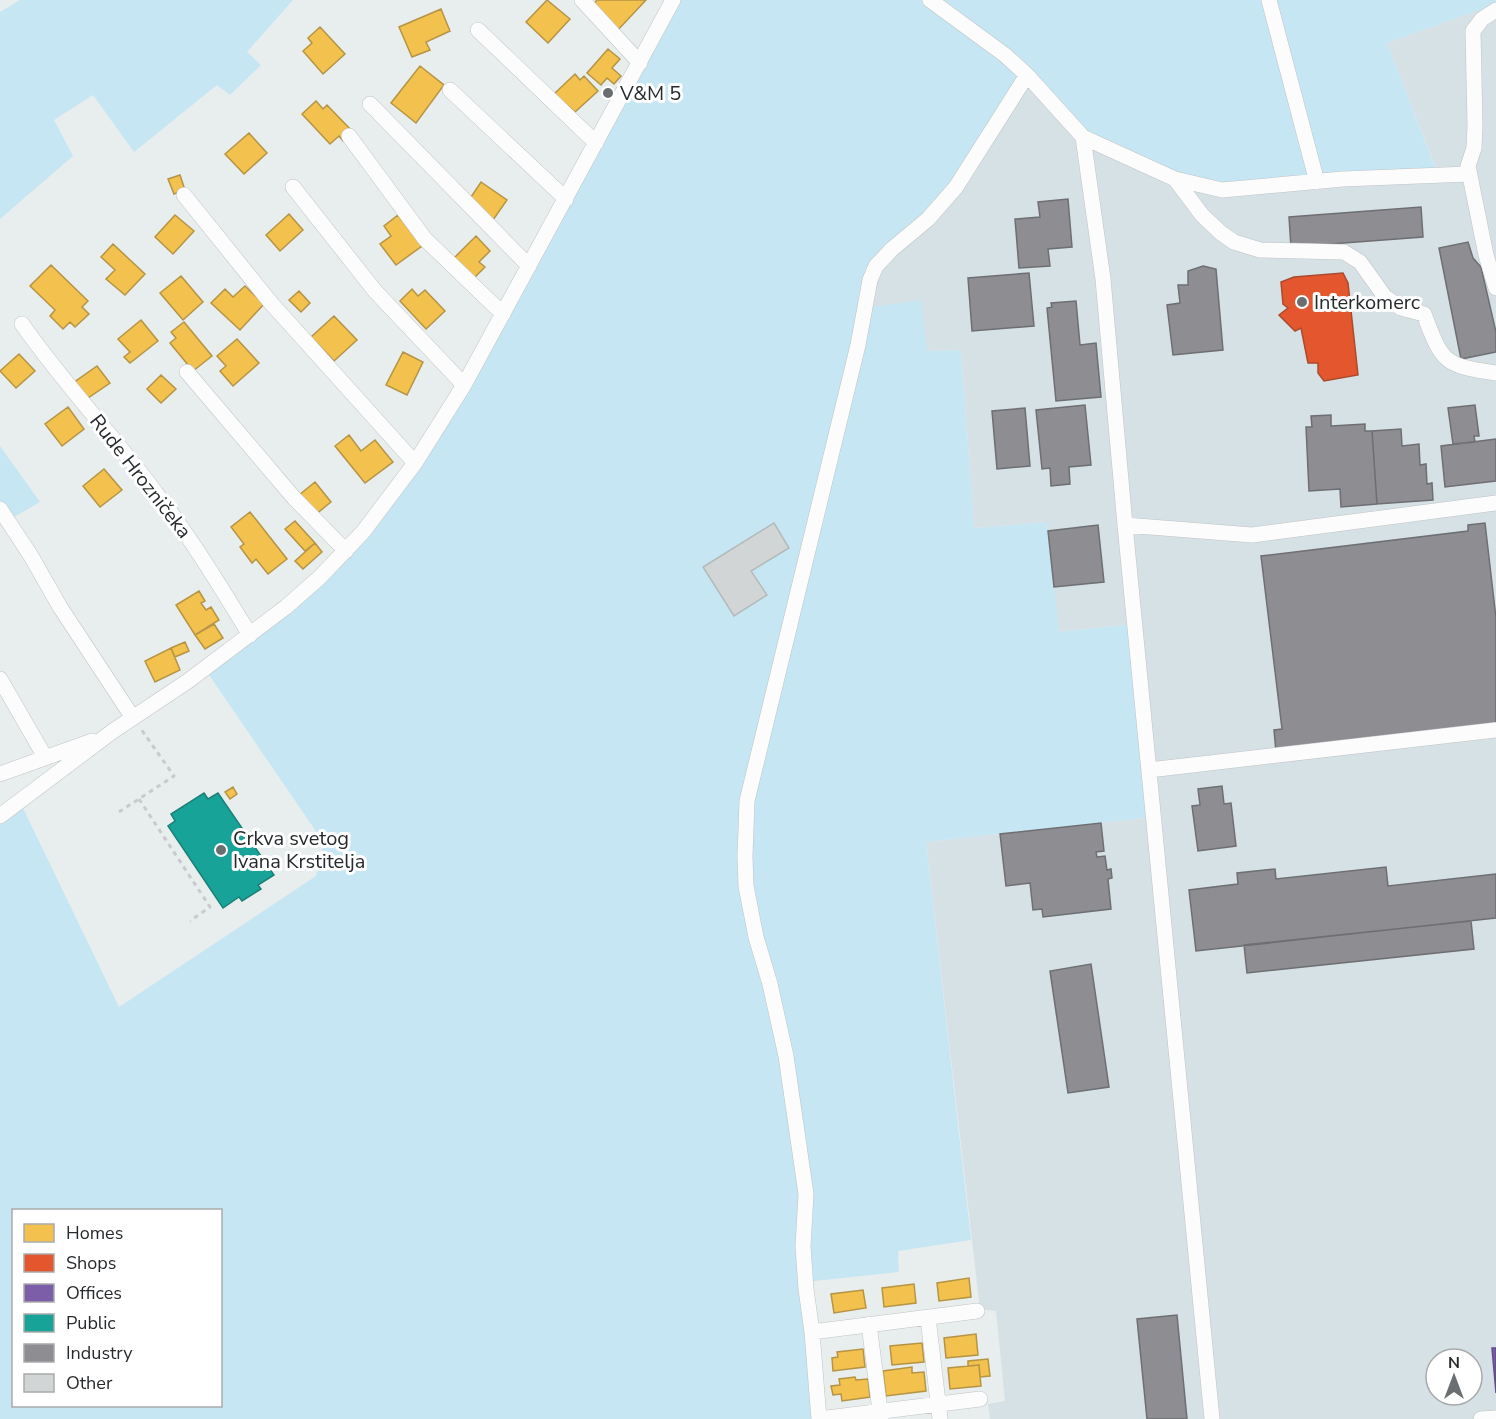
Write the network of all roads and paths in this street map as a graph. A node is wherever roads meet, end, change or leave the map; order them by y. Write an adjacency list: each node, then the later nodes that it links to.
1 (582, 0): 7 (street)
2 (673, 0): 7 (street)
3 (930, 0): 8 (street)
4 (1269, 0): 16 (street)
5 (1496, 10): 14 (street)
6 (478, 30): 13 (street)
7 (640, 63): 13 (street)
8 (1027, 75): 12 (street); 47 (street)
9 (450, 90): 19 (street)
10 (370, 104): 20 (street)
11 (349, 136): 22 (street)
12 (1083, 137): 15 (street); 30 (street)
13 (596, 143): 19 (street)
14 (1469, 174): 16 (street); 21 (street)
15 (1175, 179): 16 (street); 25 (street)
16 (1317, 182)
17 (293, 187): 26 (street)
18 (184, 195): 27 (street)
19 (566, 199): 20 (street)
20 (529, 266): 22 (street)
21 (1496, 288)
22 (503, 314): 26 (street)
23 (22, 324): 32 (street, Rude Hrozničeka)
24 (187, 372): 31 (street)
25 (1496, 373)
26 (464, 385): 27 (street)
27 (415, 463): 31 (street)
28 (1496, 502): 30 (street)
29 (0, 509): 34 (street)
30 (1125, 525): 38 (street)
31 (345, 551): 32 (street)
32 (250, 635): 34 (street)
33 (0, 679): 37 (street)
34 (133, 718): 36 (street); 40 (path)
35 (1496, 730): 38 (street)
36 (106, 736): 37 (street); 42 (street)
37 (45, 757): 39 (street)
38 (1149, 770): 53 (street)
39 (0, 774)
40 (139, 799): 41 (path); 43 (path)
41 (119, 812)
42 (0, 816)
43 (190, 921)
44 (977, 1311): 45 (street)
45 (928, 1317): 46 (street); 49 (street)
46 (869, 1324): 47 (street); 50 (street)
47 (812, 1332): 52 (street)
48 (980, 1398): 49 (street)
49 (939, 1412): 50 (street)
50 (880, 1415): 52 (street)
51 (1496, 1418): 54 (street)
52 (819, 1419)
53 (1212, 1419)
54 (1481, 1419)

